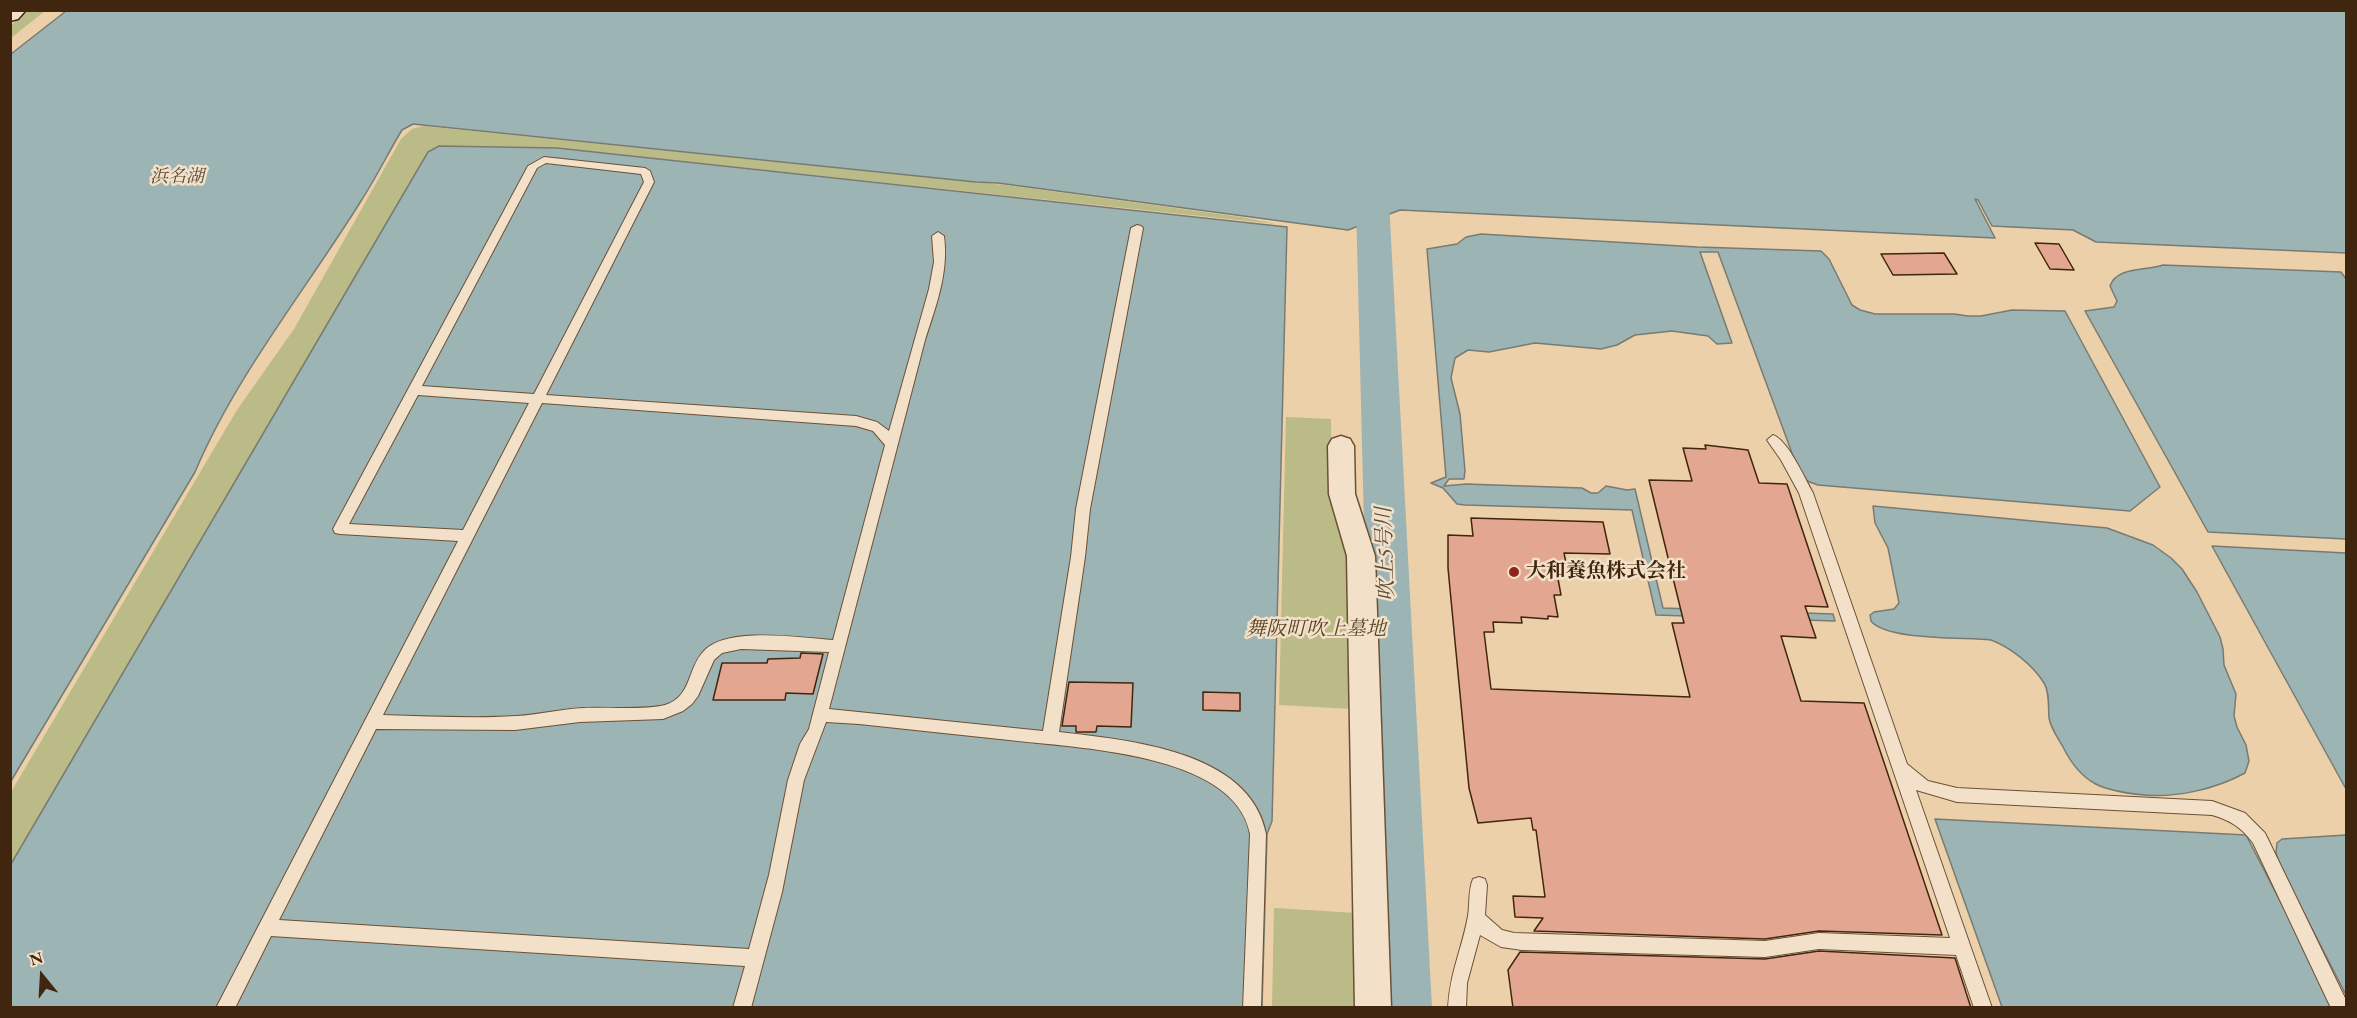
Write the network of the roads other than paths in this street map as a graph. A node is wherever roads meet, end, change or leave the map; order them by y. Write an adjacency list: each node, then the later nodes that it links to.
1 (15, 10): 2 (main road)
2 (10, 14)
3 (1137, 228): 14 (lane)
4 (938, 236): 8 (lane)
5 (414, 390): 6 (lane); 6 (lane); 10 (lane)
6 (539, 398): 8 (lane); 10 (lane)
7 (1773, 440): 15 (lane)
8 (891, 445): 11 (lane)
9 (1341, 446): 24 (street)
10 (468, 536): 13 (lane)
11 (838, 646): 12 (lane); 13 (lane)
12 (820, 715): 14 (lane); 20 (lane)
13 (372, 722): 18 (lane)
14 (1050, 738): 23 (lane)
15 (1901, 768): 19 (lane); 27 (lane)
16 (1479, 885): 17 (lane)
17 (1476, 917): 19 (lane); 25 (lane)
18 (266, 927): 20 (lane); 21 (lane)
19 (1962, 947): 26 (lane)
20 (755, 958): 22 (lane)
21 (225, 1008)
22 (742, 1008)
23 (1252, 1008)
24 (1373, 1008)
25 (1457, 1008)
26 (1983, 1008)
27 (2341, 1008)

